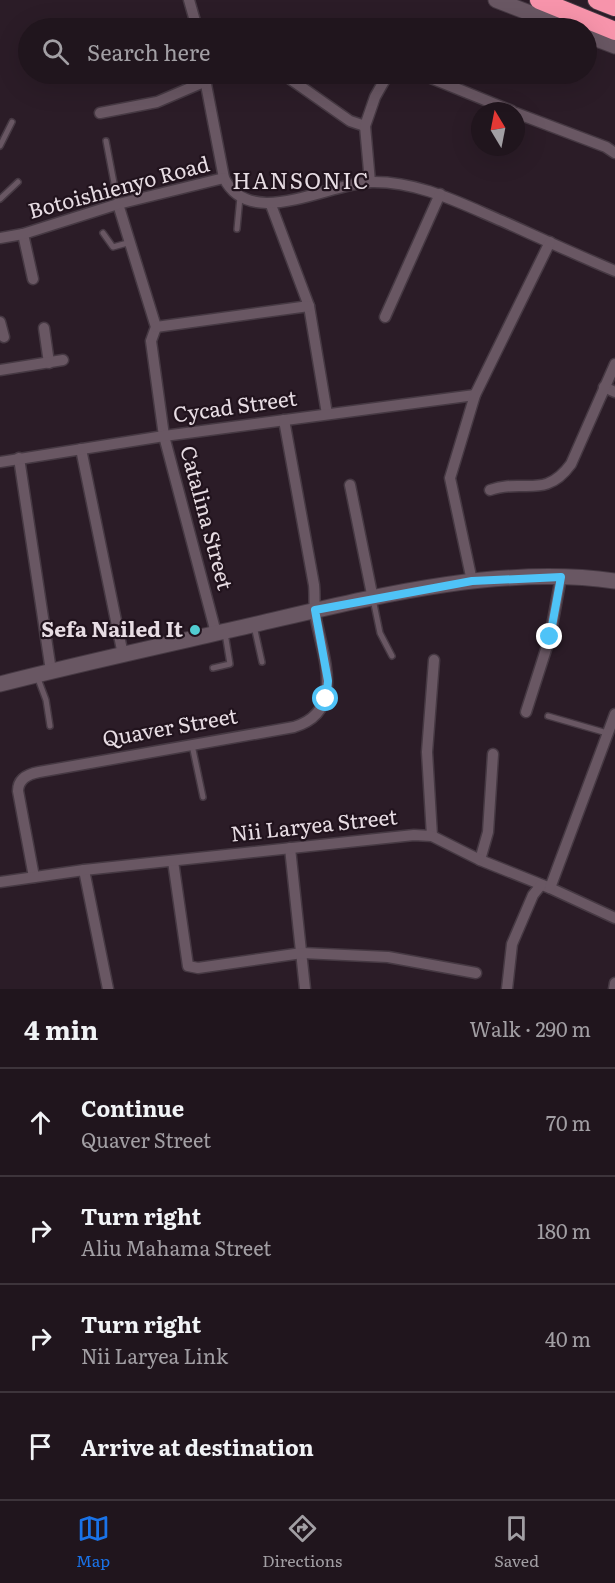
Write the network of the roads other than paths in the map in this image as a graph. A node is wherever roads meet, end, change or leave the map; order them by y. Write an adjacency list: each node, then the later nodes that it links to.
1 (189, 0): 7 (street)
2 (496, 0): 8 (street)
3 (539, 0): 9 (highway)
4 (558, 0): 10 (highway)
5 (597, 0): 6 (highway)
6 (615, 7)
7 (194, 18)
8 (534, 18)
9 (583, 18)
10 (615, 20)
11 (597, 24): 12 (highway)
12 (615, 31)
13 (597, 39): 14 (street)
14 (615, 46)
15 (192, 84): 21 (street)
16 (205, 84): 28 (street)
17 (298, 84): 24 (street)
18 (382, 84): 24 (street)
19 (446, 84): 20 (street)
20 (490, 102)
21 (100, 113)
22 (525, 116): 27 (street)
23 (12, 122): 26 (lane)
24 (365, 126): 30 (street)
25 (106, 141): 34 (lane)
26 (0, 146)
27 (615, 153)
28 (224, 178): 32 (street, Botoishienyo Road); 34 (street, Botoishienyo Road)
29 (18, 182): 33 (lane)
30 (370, 182): 31 (street); 35 (street)
31 (440, 194): 41 (street); 45 (street)
32 (240, 197): 35 (street); 36 (lane)
33 (0, 199)
34 (118, 204): 38 (street, Botoishienyo Road); 40 (street, Catalina Street)
35 (272, 205): 44 (street)
36 (237, 229)
37 (103, 233): 40 (lane)
38 (23, 234): 39 (street, Botoishienyo Road); 43 (street)
39 (0, 238)
40 (131, 242): 47 (street, Catalina Street)
41 (550, 242): 42 (street); 56 (street)
42 (615, 271)
43 (33, 279)
44 (309, 306): 47 (street); 57 (street)
45 (385, 316)
46 (0, 322): 49 (street)
47 (156, 327): 59 (street, Catalina Street)
48 (44, 328): 51 (street)
49 (4, 338)
50 (63, 360): 51 (street)
51 (50, 363): 53 (street)
52 (615, 364): 54 (street)
53 (0, 370)
54 (604, 387): 55 (street); 64 (street)
55 (615, 392)
56 (475, 395): 57 (street, Cycad Street); 66 (street)
57 (327, 414): 58 (street, Cycad Street)
58 (284, 420): 59 (street, Cycad Street); 69 (street, Quaver Street)
59 (164, 436): 60 (street, Cycad Street); 71 (street, Catalina Street)
60 (81, 449): 61 (street, Cycad Street); 72 (street)
61 (19, 458): 62 (street, Cycad Street); 77 (street)
62 (0, 462)
63 (350, 485): 68 (street)
64 (490, 490)
65 (561, 577): 66 (street); 67 (street); 79 (street)
66 (472, 581): 68 (street)
67 (615, 581)
68 (373, 599): 69 (street); 73 (lane)
69 (315, 610): 70 (street); 84 (street, Quaver Street)
70 (253, 625): 71 (street); 75 (lane)
71 (220, 632): 72 (street); 76 (lane)
72 (123, 655): 77 (street)
73 (392, 656)
74 (434, 660): 87 (street)
75 (262, 662)
76 (213, 668)
77 (44, 672): 78 (street); 82 (lane)
78 (0, 684)
79 (526, 712)
80 (615, 714): 83 (street)
81 (548, 716): 83 (lane)
82 (50, 726)
83 (607, 734): 94 (street)
84 (192, 744): 86 (lane); 92 (street, Quaver Street)
85 (493, 754): 89 (street)
86 (203, 797)
87 (432, 836): 88 (street, Nii Laryea Street); 89 (street, Nii Laryea Street)
88 (290, 848): 90 (street, Nii Laryea Street); 96 (street)
89 (480, 860): 94 (street, Nii Laryea Street)
90 (173, 861): 91 (street, Nii Laryea Street); 96 (street)
91 (84, 870): 92 (street, Nii Laryea Street); 99 (street)
92 (34, 877): 93 (street, Nii Laryea Street)
93 (0, 882)
94 (546, 886): 95 (street, Nii Laryea Street); 101 (street)
95 (615, 918)
96 (302, 952): 97 (street); 100 (street)
97 (476, 973)
98 (615, 983): 102 (street)
99 (108, 989)
100 (305, 989)
101 (507, 989)
102 (614, 989)

